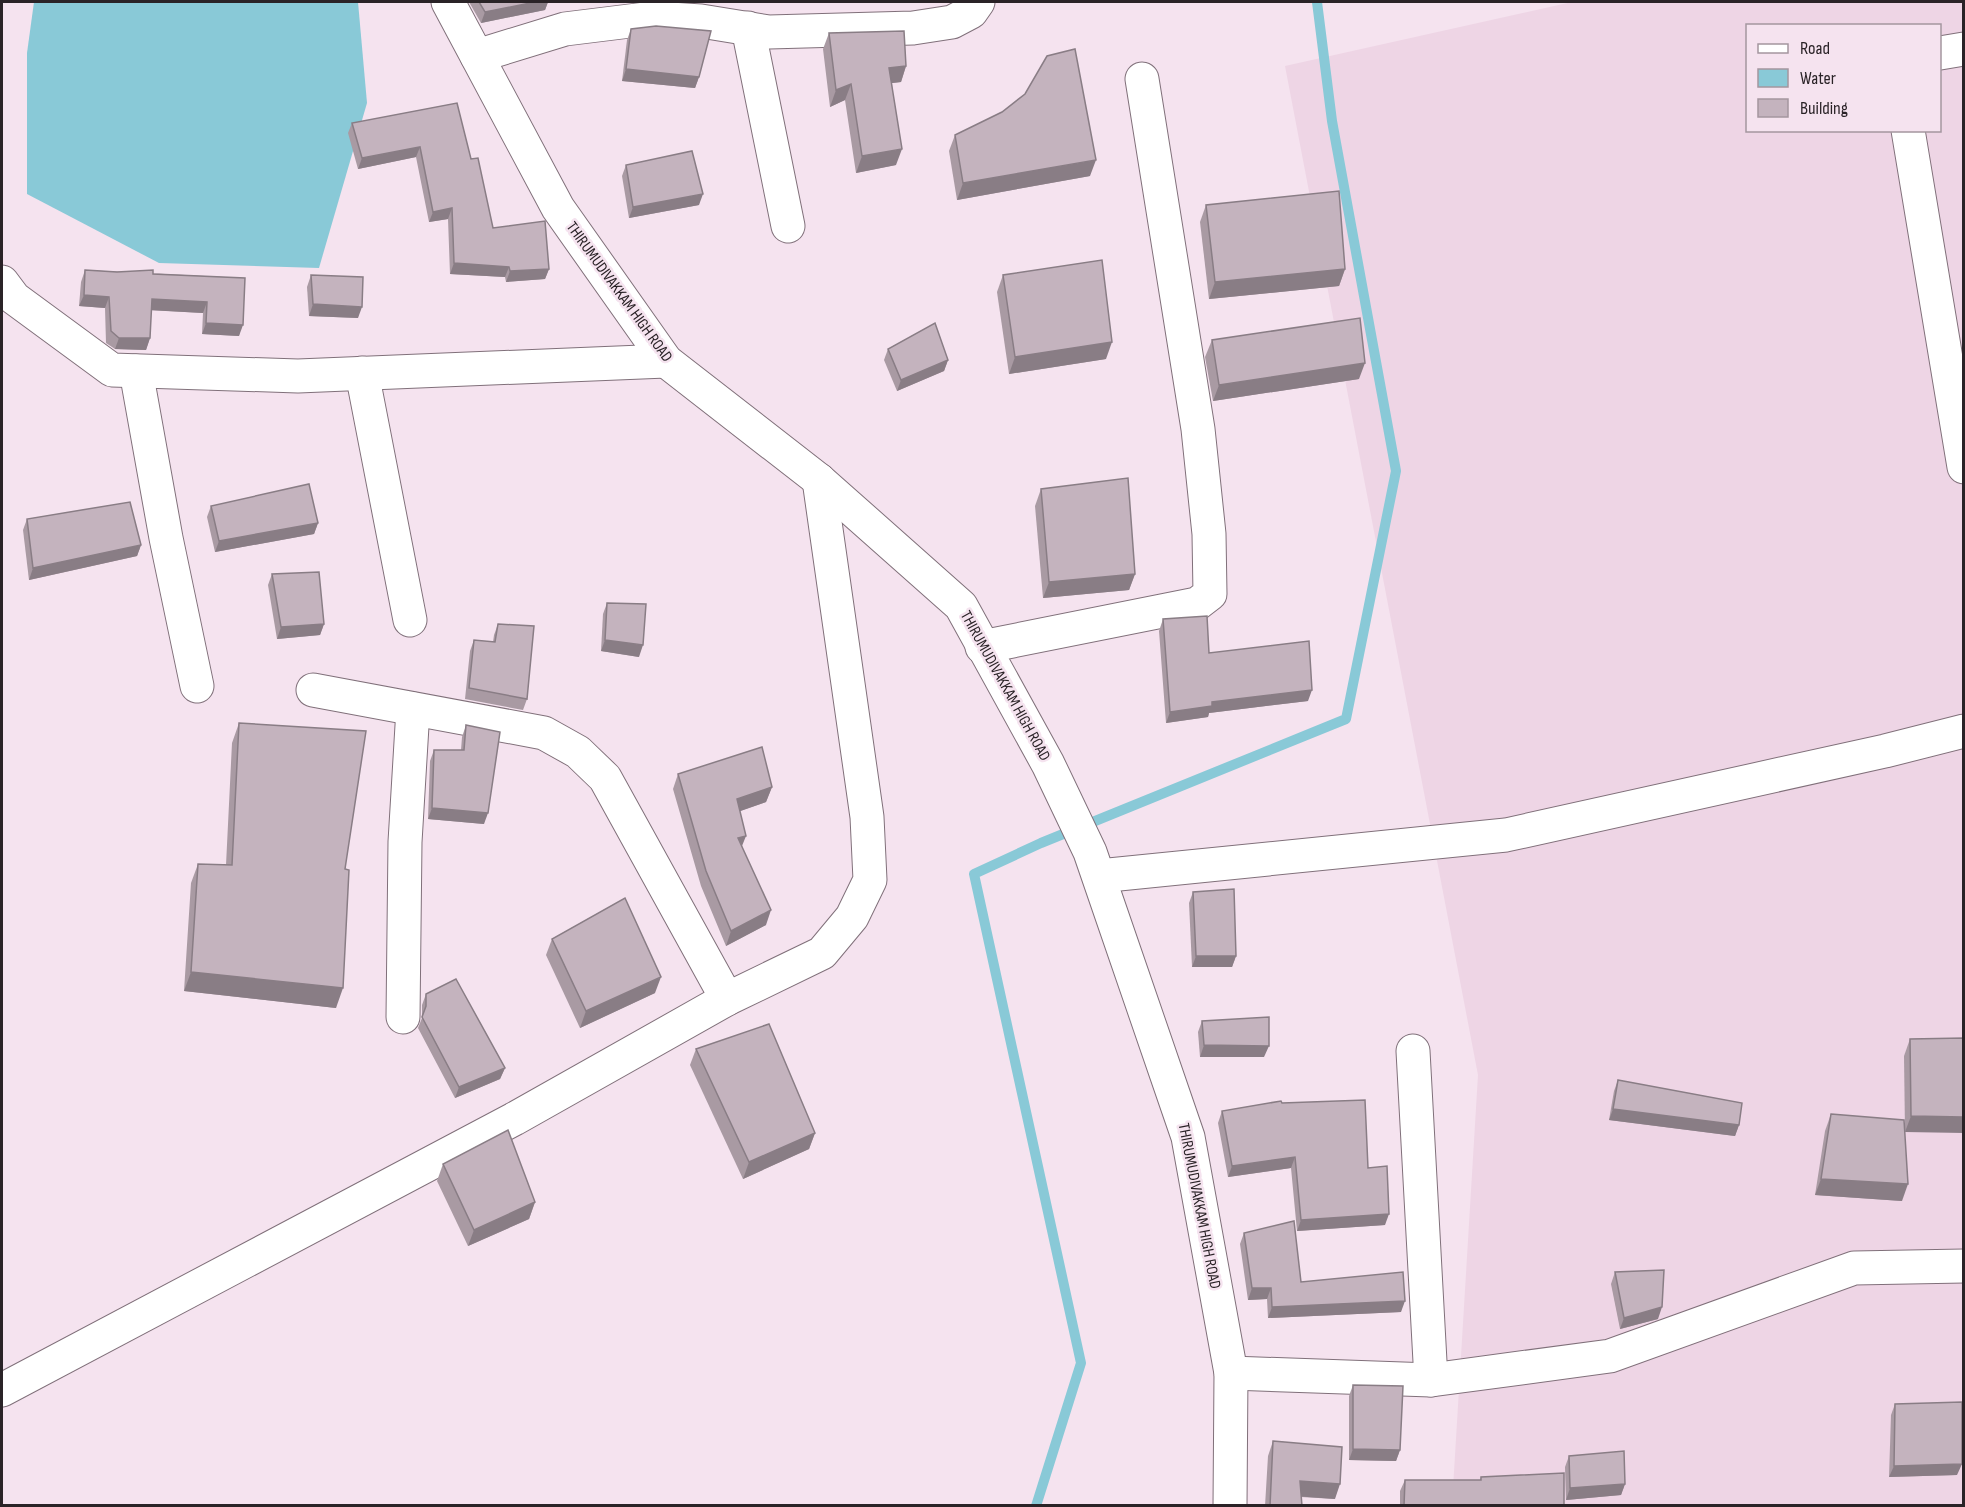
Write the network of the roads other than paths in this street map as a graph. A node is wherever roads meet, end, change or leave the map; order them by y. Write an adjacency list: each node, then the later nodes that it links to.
1 (448, 2): 6 (street, THIRUMUDIVAKKAM HIGH ROAD)
2 (978, 2): 3 (street)
3 (748, 28): 6 (street); 9 (street)
4 (1964, 49): 5 (street)
5 (1941, 53)
6 (477, 56): 11 (street, THIRUMUDIVAKKAM HIGH ROAD)
7 (1142, 79): 17 (street)
8 (1908, 132): 14 (street)
9 (788, 226)
10 (2, 282): 12 (street)
11 (666, 361): 13 (street); 15 (street, THIRUMUDIVAKKAM HIGH ROAD)
12 (136, 371): 13 (street); 18 (street)
13 (362, 373): 16 (street)
14 (1964, 467)
15 (819, 480): 17 (street, THIRUMUDIVAKKAM HIGH ROAD); 23 (street)
16 (410, 620)
17 (982, 647): 22 (street, THIRUMUDIVAKKAM HIGH ROAD)
18 (197, 686)
19 (313, 690): 20 (street)
20 (413, 709): 23 (street); 24 (street)
21 (1964, 731): 22 (street)
22 (1095, 864): 27 (street, THIRUMUDIVAKKAM HIGH ROAD)
23 (727, 999): 29 (street)
24 (403, 1017)
25 (1413, 1051): 28 (street)
26 (1964, 1266): 28 (street)
27 (1231, 1372): 28 (street); 30 (street, THIRUMUDIVAKKAM HIGH ROAD)
28 (1431, 1380)
29 (2, 1390)
30 (1230, 1506)

